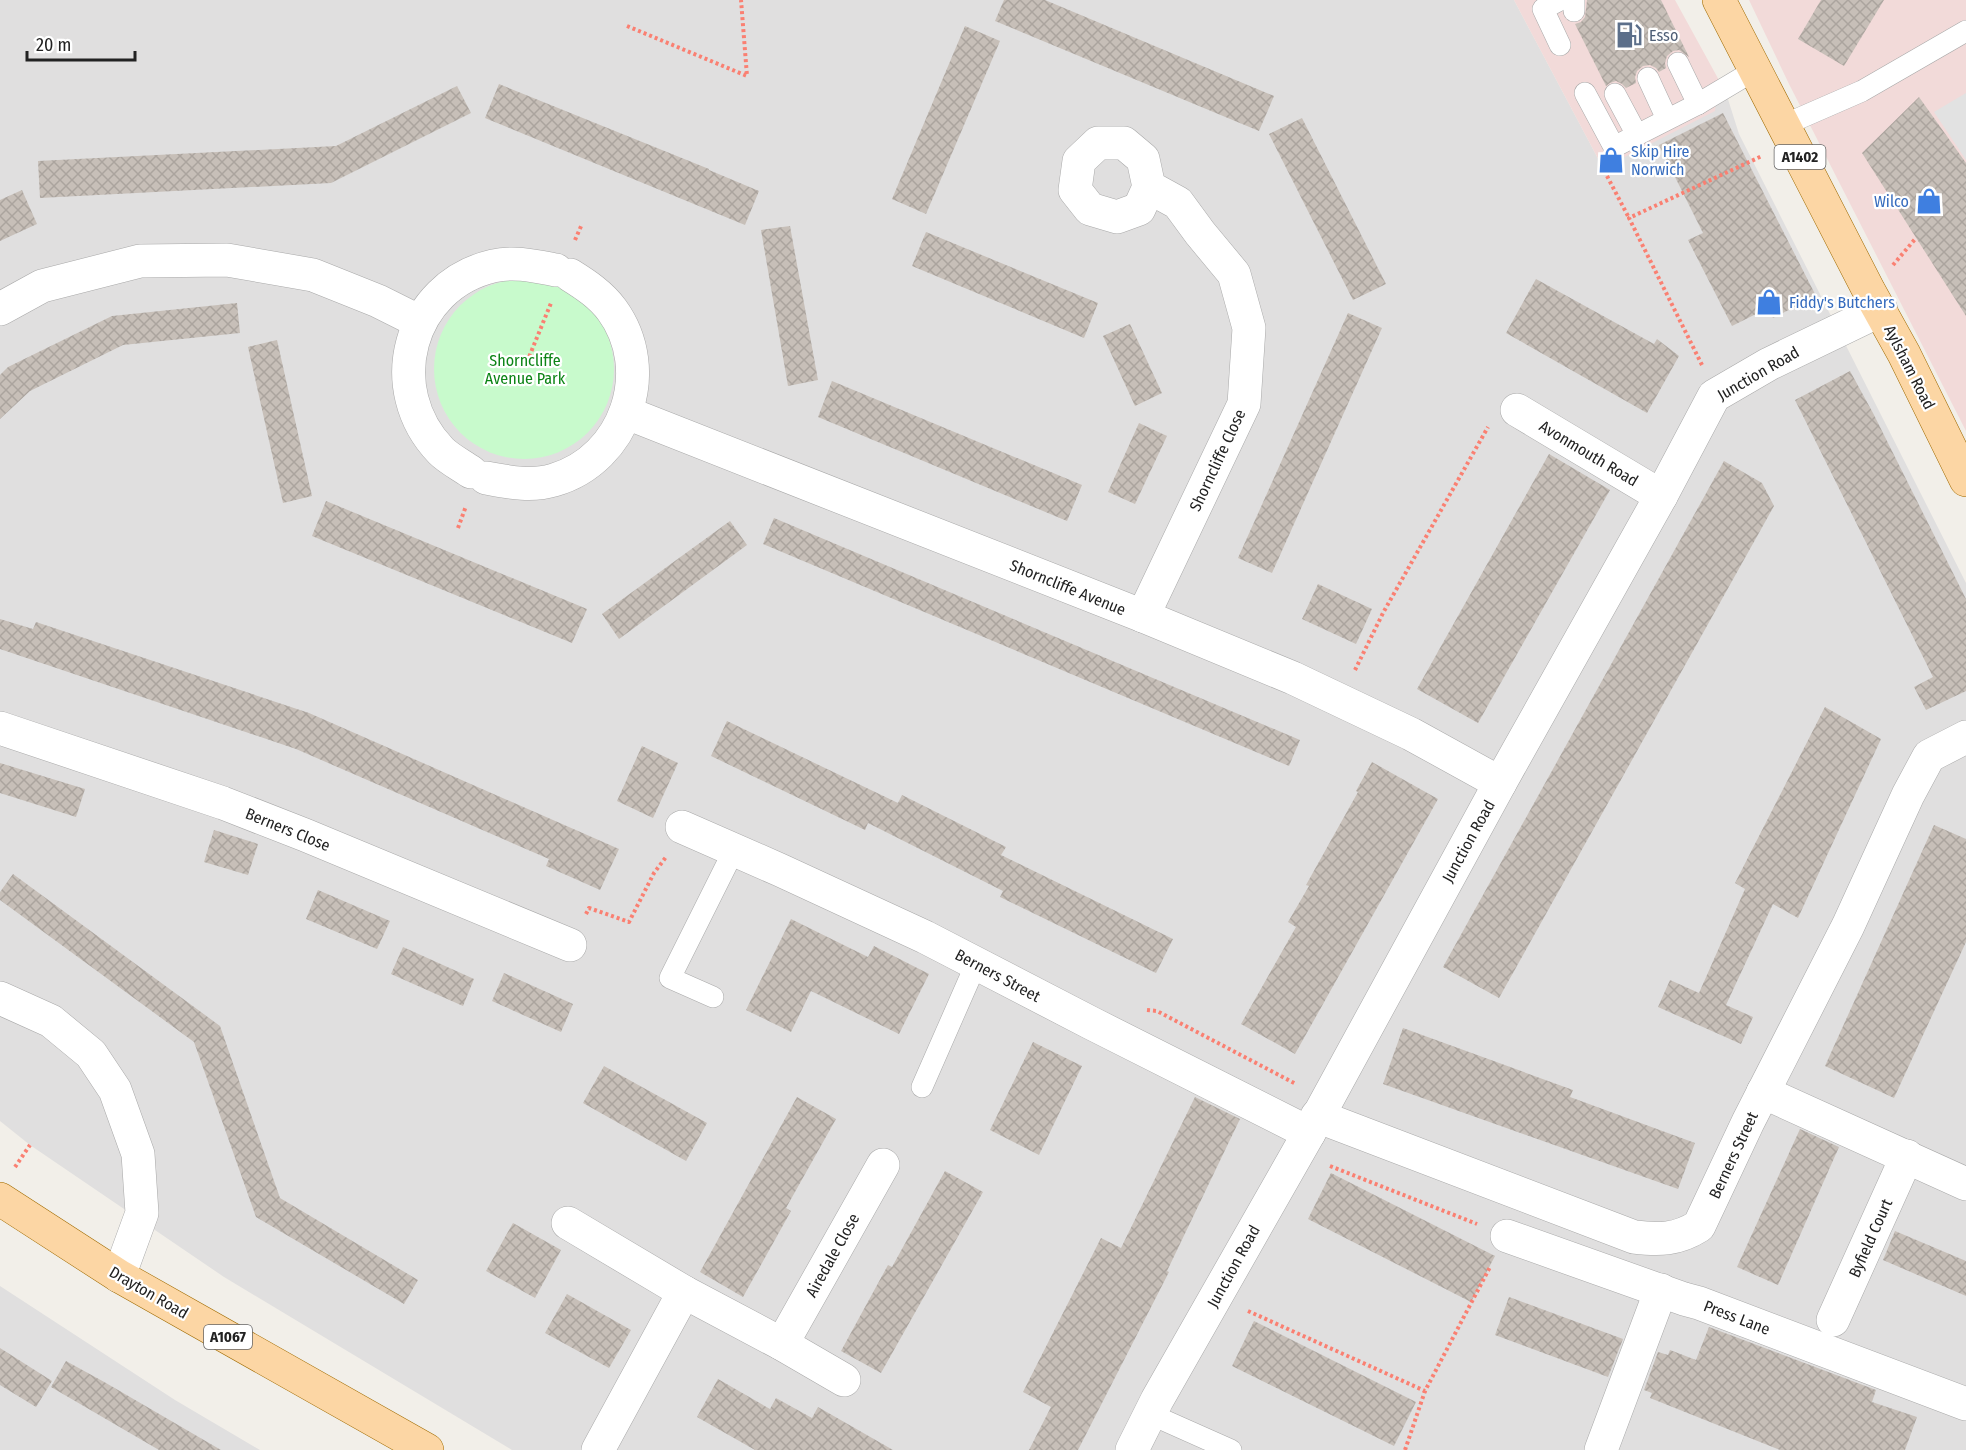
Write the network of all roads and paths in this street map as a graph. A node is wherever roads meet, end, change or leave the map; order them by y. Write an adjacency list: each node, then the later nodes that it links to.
1 (741, 0): 4 (path)
2 (1719, 0): 8 (main road, Aylsham Road / A1402)
3 (1570, 4): 6 (lane)
4 (627, 26)
5 (1966, 32): 14 (lane)
6 (1560, 45)
7 (1678, 63): 12 (lane)
8 (1755, 70): 12 (lane); 14 (main road, Aylsham Road / A1402)
9 (1648, 78): 13 (lane)
10 (1585, 93): 15 (lane)
11 (1615, 94): 15 (lane)
12 (1698, 104): 13 (lane)
13 (1667, 119): 15 (lane)
14 (1788, 133): 18 (path); 20 (main road, Aylsham Road / A1402)
15 (1637, 135)
16 (1606, 173): 18 (path)
17 (1149, 187): 27 (street, Shorncliffe Close)
18 (1629, 218): 22 (path)
19 (0, 309): 21 (street)
20 (1881, 310): 22 (street, Junction Road); 25 (main road, Aylsham Road / A1402)
21 (420, 322): 24 (street); 24 (street)
22 (1714, 396): 26 (street, Junction Road)
23 (1517, 410): 26 (street, Avonmouth Road); 28 (path)
24 (627, 412): 27 (street, Shorncliffe Avenue)
25 (1966, 480)
26 (1661, 495): 31 (street, Junction Road)
27 (1143, 616): 28 (street, Shorncliffe Avenue)
28 (1340, 700): 31 (street, Shorncliffe Avenue)
29 (0, 728): 34 (street, Berners Close)
30 (1966, 737): 39 (street, Berners Street)
31 (1500, 783): 40 (street, Junction Road)
32 (682, 827): 33 (street, Berners Street); 34 (path)
33 (734, 850): 35 (street, Berners Street); 36 (lane)
34 (570, 945)
35 (976, 964): 38 (lane); 40 (street, Berners Street)
36 (712, 997)
37 (0, 999): 47 (street)
38 (922, 1087)
39 (1763, 1092): 40 (street, Berners Street); 41 (street)
40 (1307, 1134): 46 (path); 50 (street, Junction Road)
41 (1907, 1156): 43 (street); 51 (street, Byfield Court)
42 (883, 1166): 52 (street, Airedale Close)
43 (1966, 1184)
44 (0, 1199): 47 (main road, Drayton Road / A1067)
45 (568, 1223): 49 (street)
46 (1507, 1236): 48 (street, Press Lane); 54 (path)
47 (119, 1276): 57 (main road, Drayton Road / A1067)
48 (1661, 1290): 55 (street, Press Lane); 62 (street)
49 (684, 1292): 52 (street); 58 (street)
50 (1217, 1297): 54 (path); 56 (street, Junction Road)
51 (1833, 1320)
52 (782, 1344): 53 (street)
53 (844, 1380)
54 (1425, 1391): 61 (path)
55 (1966, 1404)
56 (1150, 1414): 59 (street, Junction Road); 60 (lane)
57 (427, 1450)
58 (598, 1450)
59 (1132, 1450)
60 (1232, 1450)
61 (1405, 1450)
62 (1601, 1450)

